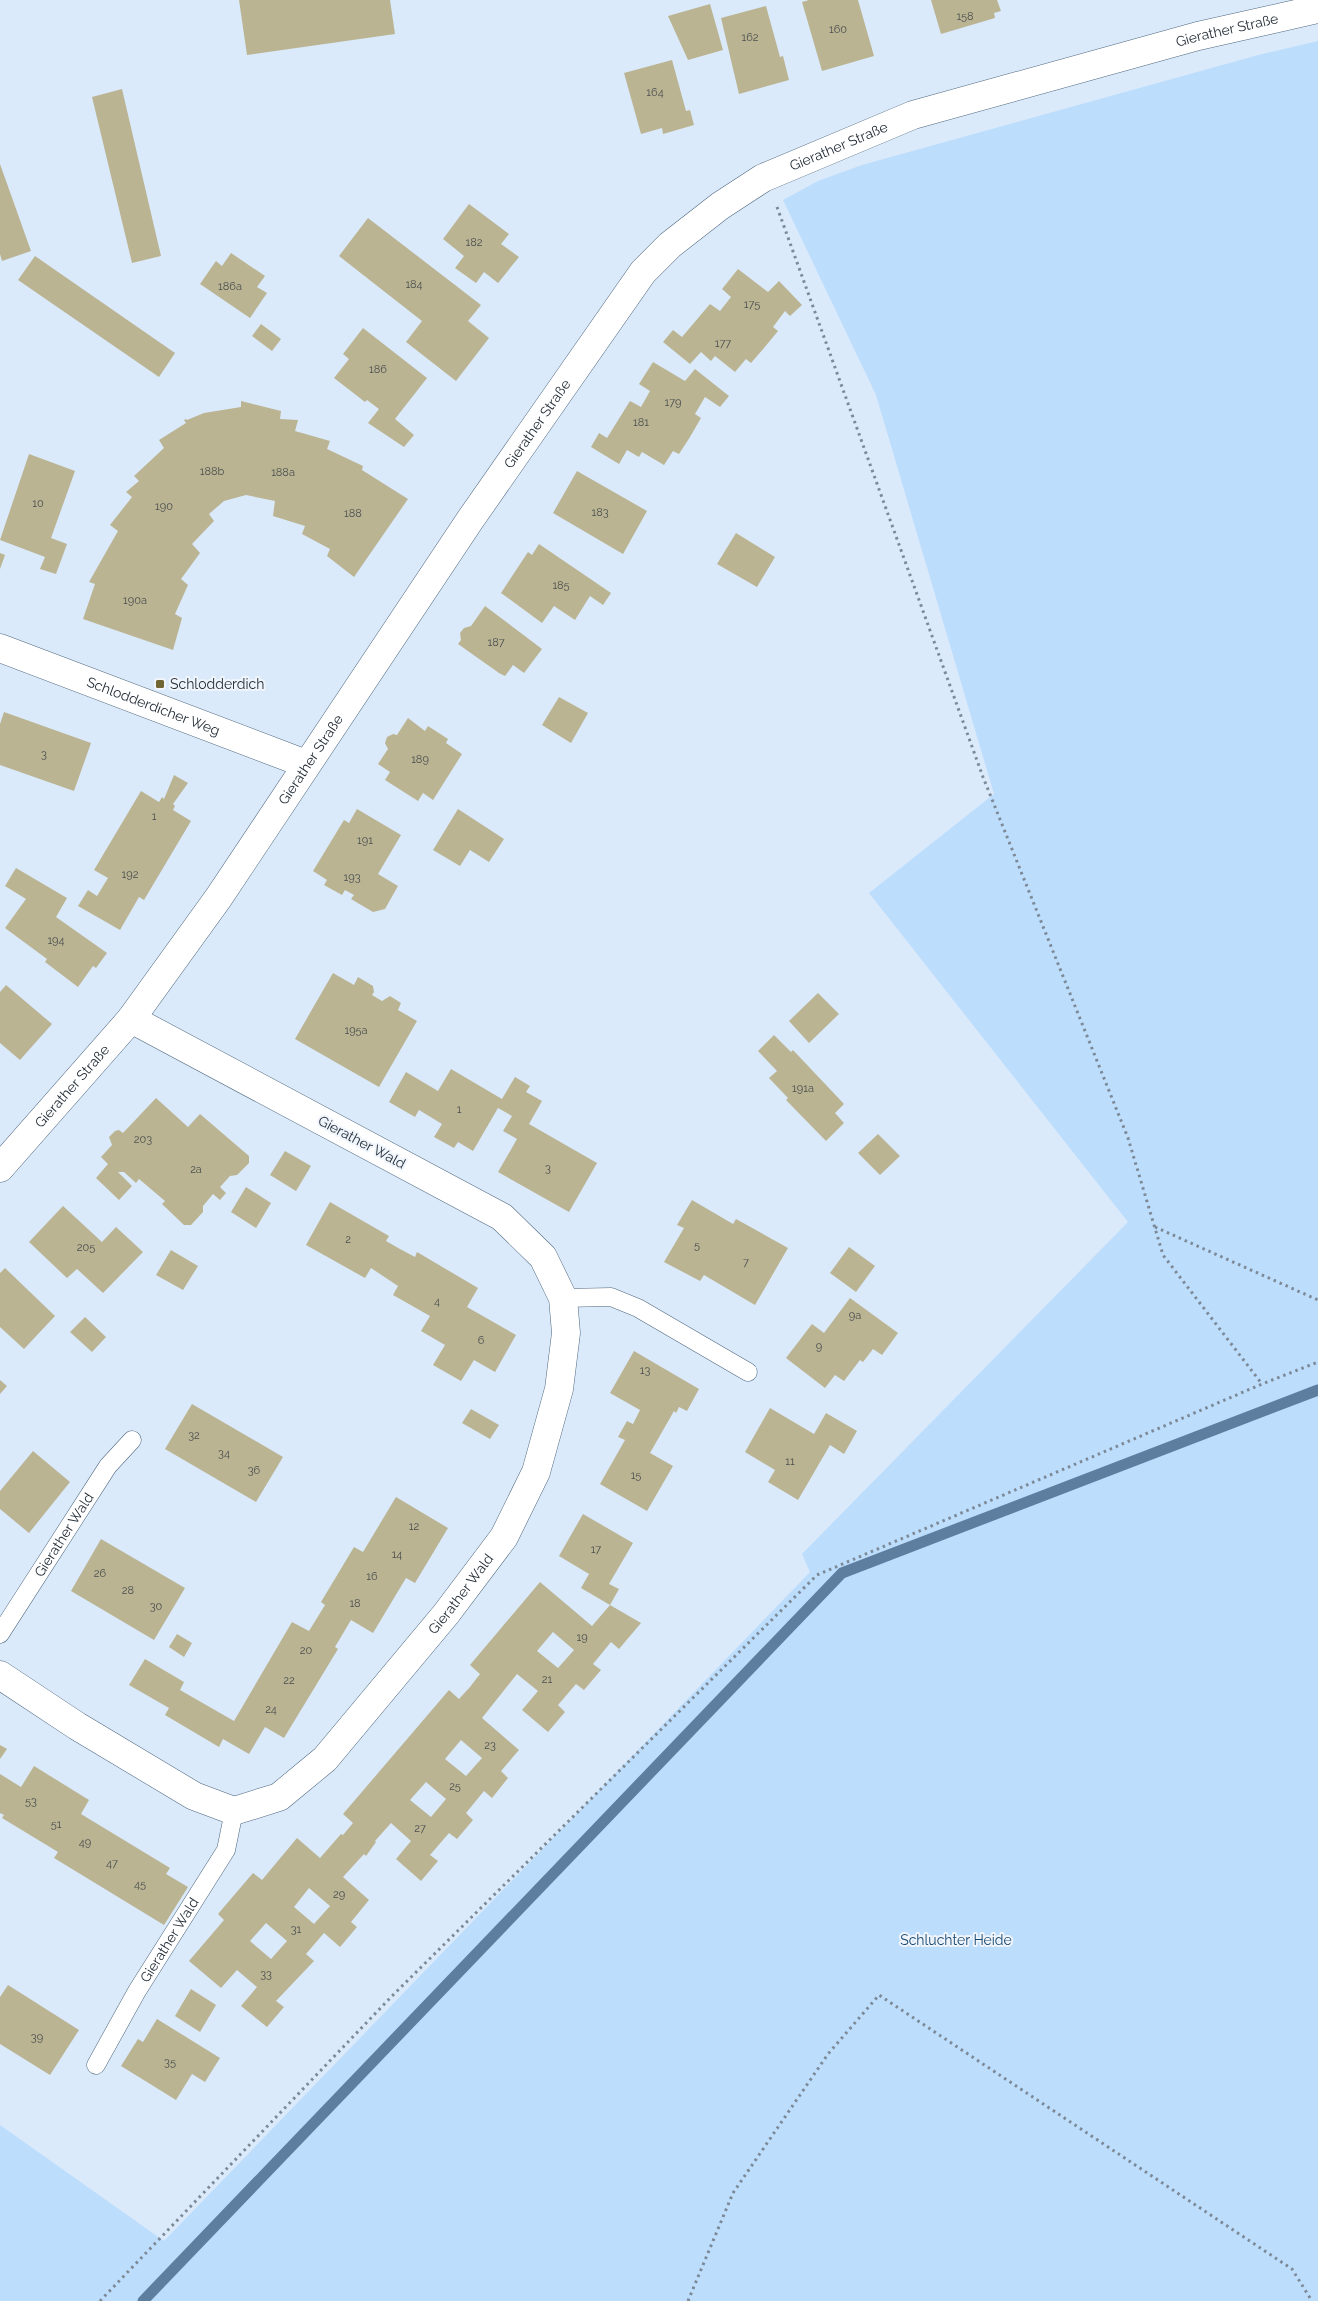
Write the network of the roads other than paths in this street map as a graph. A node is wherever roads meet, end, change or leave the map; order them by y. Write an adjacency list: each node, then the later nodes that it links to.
1 (1318, 9): 3 (street, Gierather Straße)
2 (0, 648): 3 (street, Schlodderdicher Weg)
3 (306, 764): 4 (street, Gierather Straße)
4 (131, 1020): 5 (street, Gierather Straße); 6 (street, Gierather Wald)
5 (0, 1168)
6 (563, 1298): 7 (lane); 11 (street, Gierather Wald)
7 (748, 1372)
8 (132, 1440): 9 (lane, Gierather Wald)
9 (0, 1634)
10 (0, 1675): 11 (street)
11 (234, 1811): 12 (lane, Gierather Wald)
12 (96, 2065)

